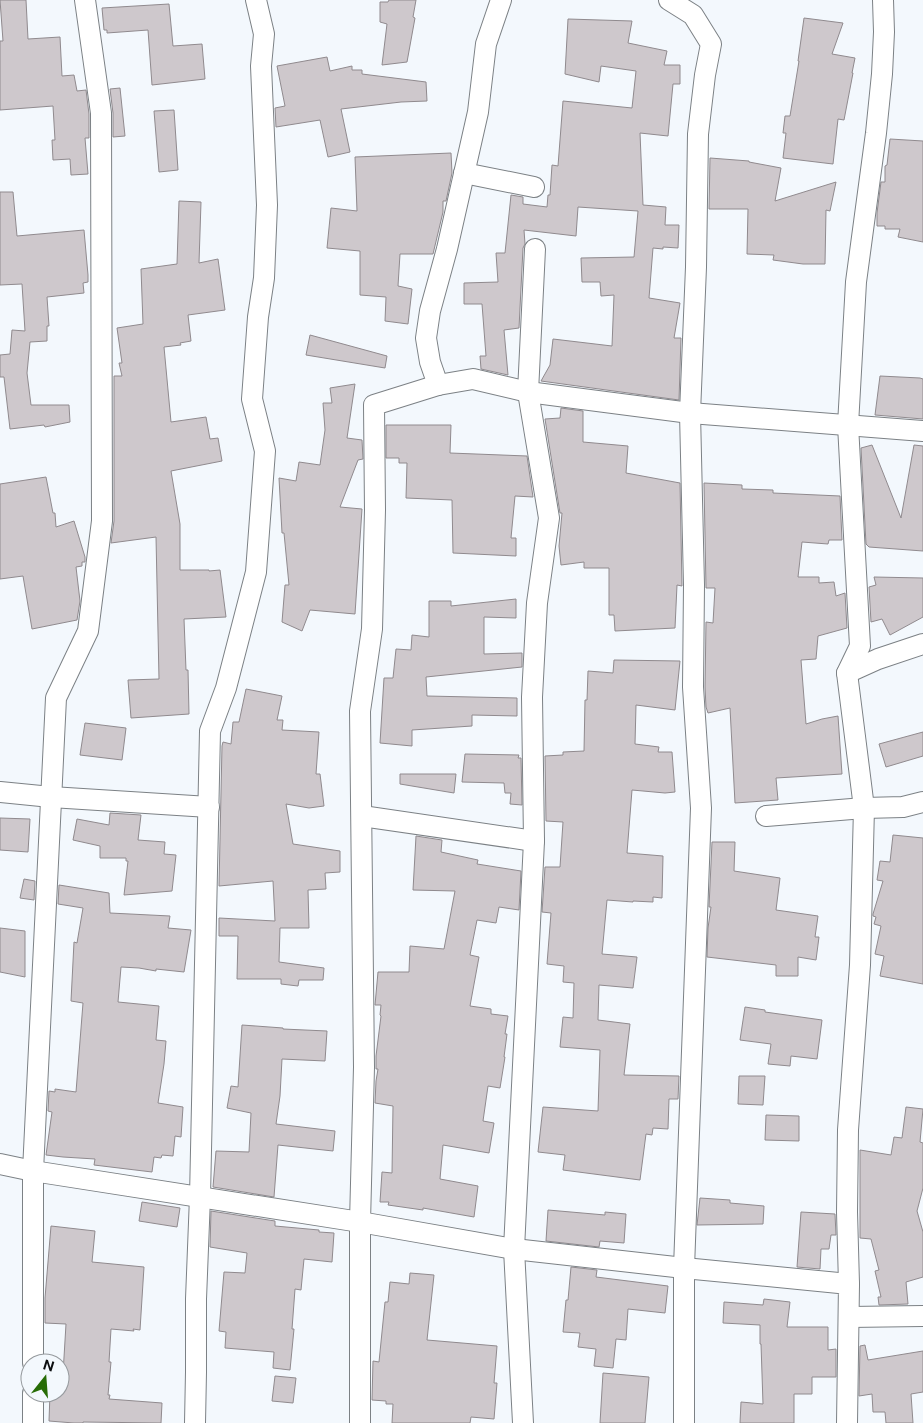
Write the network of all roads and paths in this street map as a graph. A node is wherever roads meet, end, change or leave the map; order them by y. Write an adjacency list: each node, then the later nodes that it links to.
1 (85, 0): 17 (street)
2 (256, 0): 19 (street)
3 (501, 0): 6 (street)
4 (669, 0): 11 (street)
5 (883, 0): 12 (street)
6 (464, 173): 7 (street); 9 (street)
7 (534, 187)
8 (535, 249): 10 (street)
9 (438, 385): 10 (street); 23 (street)
10 (528, 392): 11 (street); 25 (street)
11 (690, 413): 12 (street); 31 (street)
12 (848, 425): 13 (street); 15 (street)
13 (923, 431)
14 (923, 644): 15 (street)
15 (846, 673): 21 (street)
16 (0, 792): 17 (street)
17 (51, 797): 19 (street); 27 (street)
18 (923, 802): 20 (street)
19 (209, 807): 28 (street)
20 (903, 807): 21 (street); 22 (street)
21 (864, 808): 24 (street); 32 (street)
22 (923, 815)
23 (362, 816): 25 (street); 29 (street)
24 (766, 816)
25 (534, 841): 30 (street)
26 (0, 1164): 27 (street)
27 (32, 1171): 28 (street); 35 (street)
28 (200, 1197): 29 (street); 38 (street)
29 (360, 1222): 30 (street); 39 (street)
30 (514, 1249): 31 (street); 40 (street)
31 (684, 1268): 32 (street); 41 (street)
32 (849, 1284): 34 (street)
33 (923, 1316): 34 (street)
34 (849, 1317): 42 (street)
35 (33, 1353)
36 (33, 1403): 37 (street)
37 (34, 1423)
38 (194, 1423)
39 (360, 1423)
40 (523, 1423)
41 (684, 1423)
42 (847, 1423)

